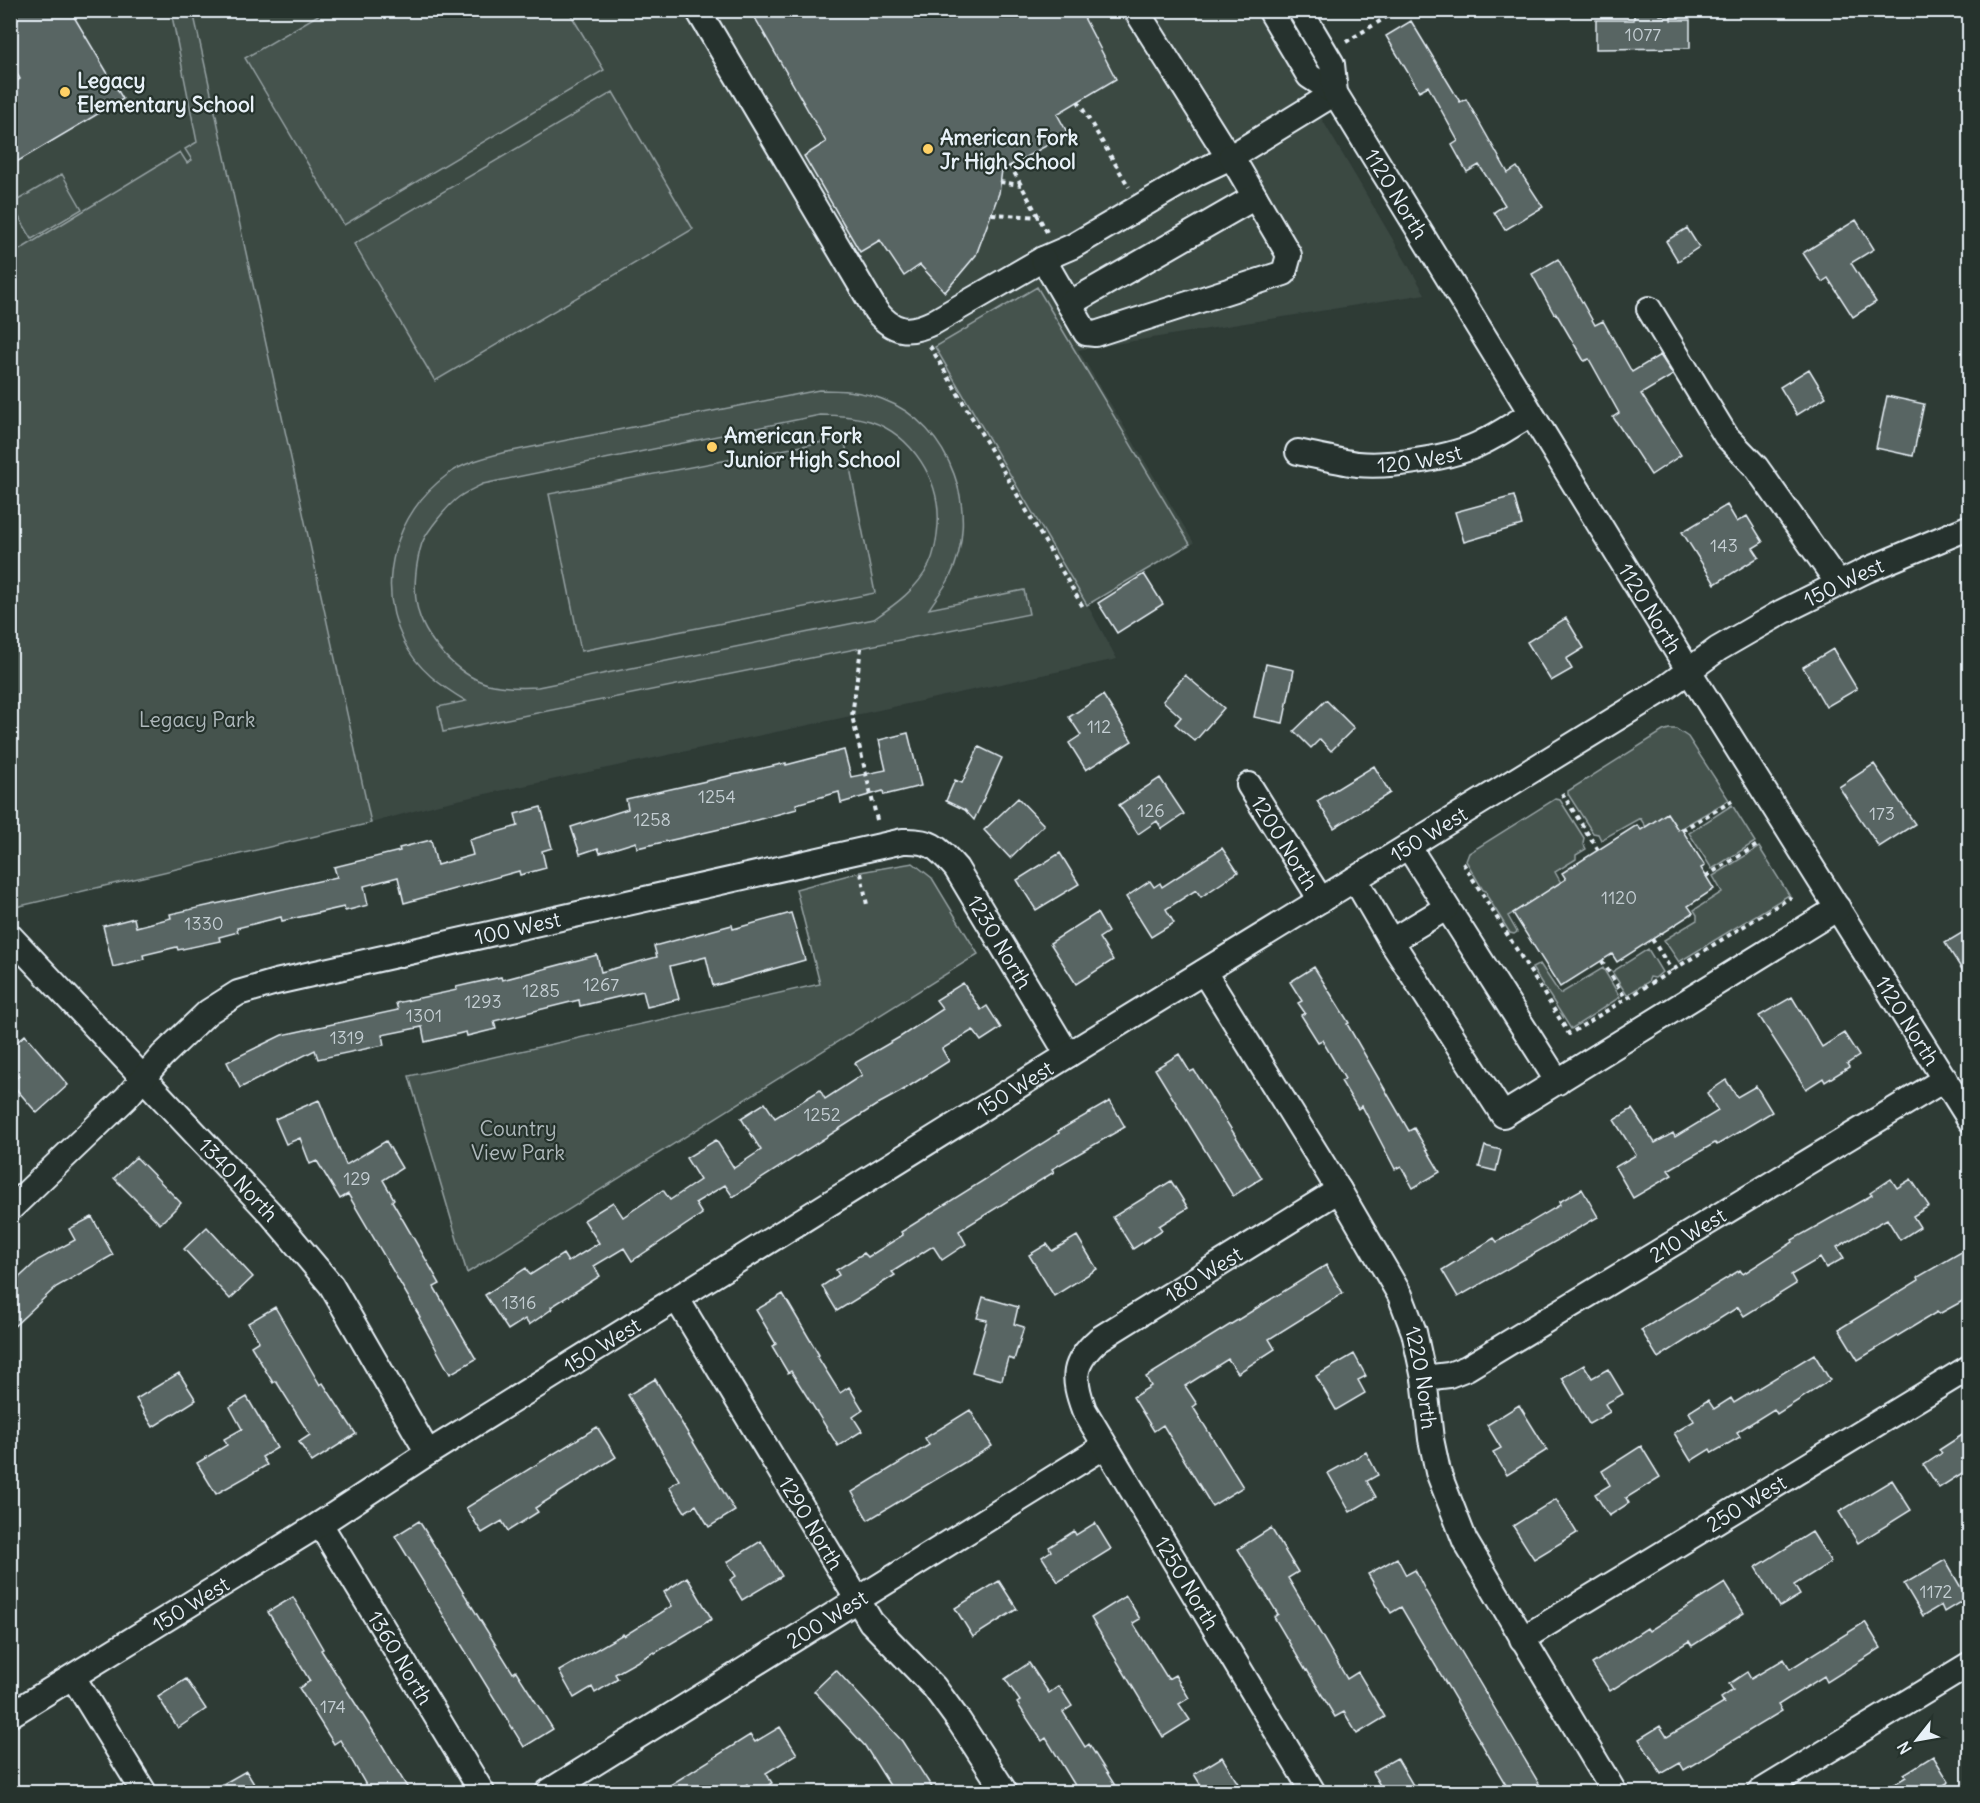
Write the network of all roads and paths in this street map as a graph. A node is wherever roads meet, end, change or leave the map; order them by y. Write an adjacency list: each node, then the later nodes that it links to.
1 (698, 10): 17 (street)
2 (1136, 10): 9 (street)
3 (1270, 10): 7 (street, 1120 North)
4 (1300, 10): 7 (street, 1120 North)
5 (1398, 10): 6 (path)
6 (1346, 42)
7 (1335, 93): 9 (street); 21 (street, 1120 North)
8 (1078, 101): 13 (path)
9 (1230, 157): 14 (street); 17 (street)
10 (1010, 165): 12 (path)
11 (1000, 182): 12 (path)
12 (1021, 185): 16 (path)
13 (1132, 193)
14 (1255, 197): 18 (street); 18 (street)
15 (992, 214): 16 (path)
16 (1039, 217): 17 (path)
17 (1046, 248): 18 (street)
18 (1070, 304)
19 (1649, 309): 24 (street)
20 (929, 346): 25 (path)
21 (1531, 414): 22 (street, 120 West); 27 (street, 1120 North)
22 (1298, 452)
23 (1970, 527): 24 (street, 150 West)
24 (1838, 583): 27 (street, 150 West)
25 (1083, 607)
26 (861, 648): 31 (path)
27 (1689, 671): 35 (street, 150 West); 45 (street, 1120 North)
28 (1249, 785): 42 (street, 1200 North)
29 (1562, 793): 36 (path)
30 (1732, 801): 32 (path)
31 (878, 825)
32 (1683, 831)
33 (921, 840): 53 (street, 1230 North); 54 (street, 100 West)
34 (1759, 844): 39 (path)
35 (1408, 846): 40 (street, 150 West); 44 (street)
36 (1598, 850)
37 (1463, 863): 52 (path)
38 (860, 872): 43 (path)
39 (1706, 876)
40 (1355, 879): 42 (street, 150 West); 48 (street)
41 (1791, 897): 50 (path)
42 (1321, 900): 51 (street, 150 West)
43 (867, 904)
44 (1446, 908): 48 (street); 56 (street)
45 (1838, 908): 55 (street, 1120 North); 56 (street)
46 (10, 936): 54 (street, 1340 North)
47 (1652, 939): 50 (path)
48 (1391, 941): 56 (street)
49 (1602, 961): 52 (path)
50 (1671, 971): 52 (path)
51 (1204, 972): 53 (street, 150 West); 58 (street, 1220 North)
52 (1626, 999)
53 (1068, 1056): 60 (street, 150 West)
54 (143, 1078): 59 (street, 100 West); 65 (street, 1340 North)
55 (1945, 1079): 57 (street, 1120 North); 63 (street, 210 West)
56 (1558, 1082)
57 (1970, 1120)
58 (1339, 1190): 62 (street, 180 West); 63 (street, 1220 North)
59 (10, 1209)
60 (677, 1299): 65 (street, 150 West); 67 (street, 1290 North)
61 (1970, 1367): 68 (street, 250 West)
62 (1077, 1368): 64 (street, 1250 North)
63 (1424, 1378): 68 (street, 1220 North)
64 (1105, 1446): 67 (street, 200 West); 76 (street, 1250 North)
65 (428, 1453): 66 (street, 150 West)
66 (320, 1524): 70 (street, 150 West); 73 (street, 1360 North)
67 (858, 1600): 74 (street, 200 West); 75 (street, 1290 North)
68 (1522, 1639): 77 (street, 1220 North)
69 (1970, 1664): 78 (street)
70 (73, 1677): 71 (street, 150 West); 72 (street)
71 (10, 1715)
72 (144, 1792)
73 (482, 1792)
74 (548, 1792)
75 (1005, 1792)
76 (1313, 1792)
77 (1614, 1792)
78 (1760, 1792)

